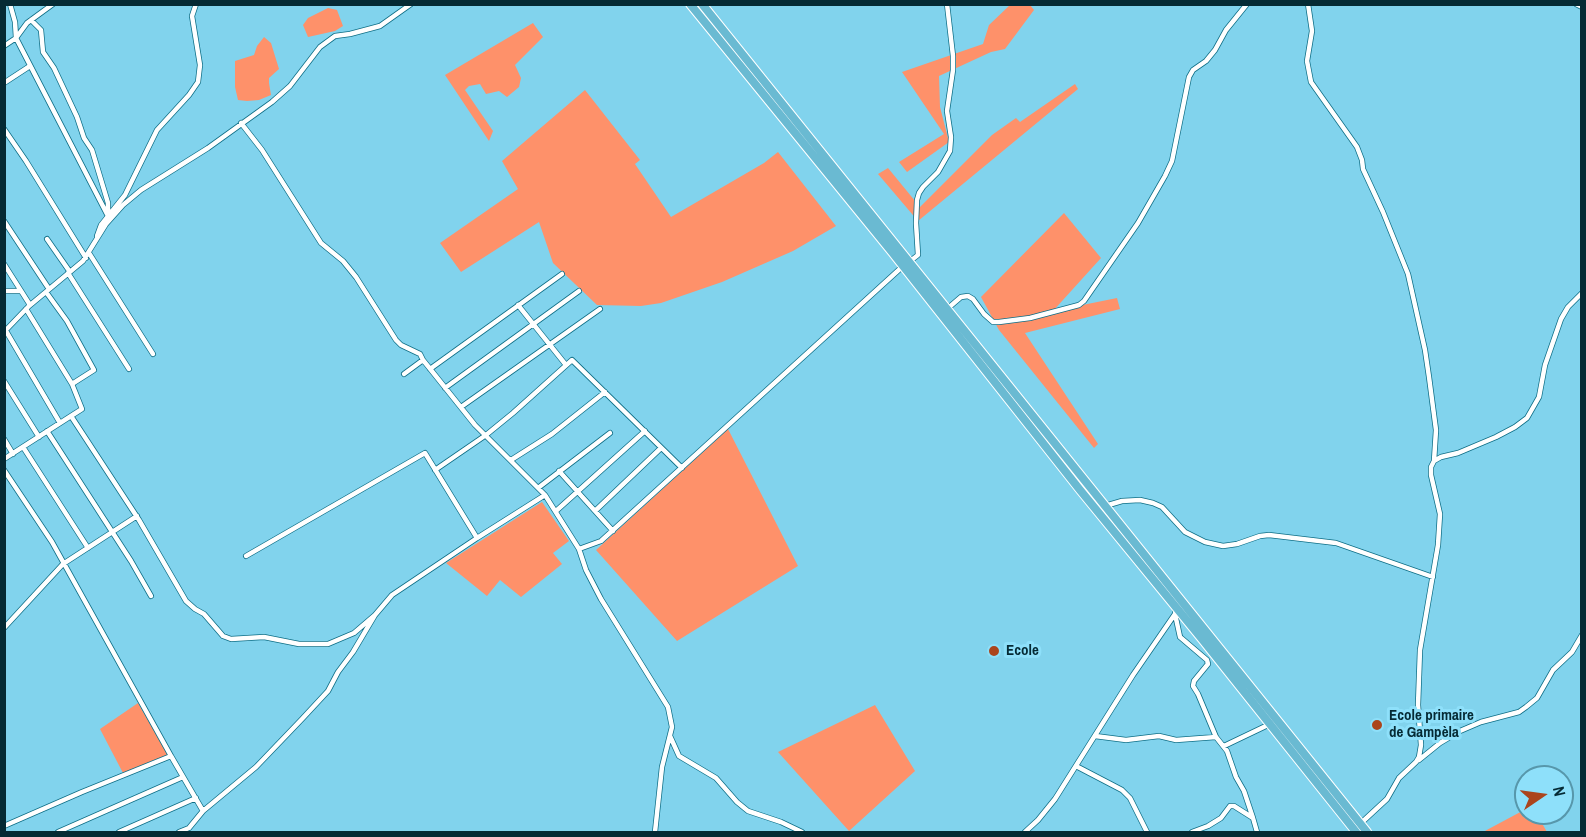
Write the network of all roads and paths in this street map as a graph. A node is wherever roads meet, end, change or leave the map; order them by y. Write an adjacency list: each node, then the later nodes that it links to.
1 (10, 4): 13 (street)
2 (53, 4): 12 (street)
3 (196, 4): 19 (street)
4 (411, 4): 17 (street)
5 (690, 4): 25 (highway)
6 (702, 4): 25 (highway)
7 (947, 4): 25 (street)
8 (1247, 4): 36 (street)
9 (1308, 4): 66 (street)
10 (1576, 4): 11 (street)
11 (1581, 7)
12 (31, 20): 13 (street); 19 (street)
13 (16, 38): 14 (street); 15 (street)
14 (4, 46)
15 (30, 66): 16 (street); 19 (street)
16 (4, 83)
17 (241, 123): 22 (street); 43 (street)
18 (4, 129): 23 (street)
19 (108, 216): 22 (street)
20 (4, 221): 28 (street)
21 (46, 239): 26 (street)
22 (93, 247): 23 (street)
23 (87, 255): 26 (street); 42 (street)
24 (4, 264): 30 (street)
25 (906, 264): 36 (highway); 67 (street); 87 (highway)
26 (69, 273): 28 (street); 45 (street)
27 (562, 274): 33 (street)
28 (48, 290): 34 (street); 49 (street)
29 (4, 291): 30 (street)
30 (21, 291): 34 (street)
31 (579, 291): 38 (street)
32 (1581, 293): 66 (street)
33 (518, 305): 38 (street); 46 (street)
34 (28, 307): 39 (street); 49 (street)
35 (600, 309): 41 (street)
36 (946, 309): 74 (highway)
37 (5, 318): 39 (street)
38 (533, 324): 41 (street); 50 (street)
39 (10, 325): 40 (street)
40 (5, 331): 54 (street)
41 (549, 344): 44 (street); 52 (street)
42 (153, 354)
43 (423, 360): 46 (street); 47 (street)
44 (566, 365): 51 (street); 58 (street)
45 (129, 369)
46 (430, 369): 50 (street)
47 (404, 374)
48 (4, 381): 59 (street)
49 (72, 384): 53 (street)
50 (445, 388): 52 (street)
51 (605, 392): 56 (street); 65 (street)
52 (461, 407): 58 (street)
53 (71, 416): 54 (street); 77 (street)
54 (60, 423): 55 (street)
55 (47, 431): 59 (street); 79 (street)
56 (645, 431): 62 (street); 72 (street)
57 (610, 433): 70 (street)
58 (486, 435): 65 (street); 69 (street)
59 (39, 437): 61 (street)
60 (4, 439): 63 (street)
61 (23, 447): 63 (street); 81 (street)
62 (661, 448): 67 (street); 76 (street)
63 (13, 454): 64 (street)
64 (4, 459)
65 (511, 460): 71 (street)
66 (1434, 461): 85 (street)
67 (682, 468): 78 (street)
68 (4, 470): 84 (street)
69 (435, 470): 80 (street); 83 (street)
70 (560, 471): 71 (street); 72 (street)
71 (538, 488): 73 (street)
72 (577, 491): 75 (street); 76 (street)
73 (545, 495): 75 (street); 80 (street)
74 (1105, 506): 85 (street); 103 (highway)
75 (555, 511): 82 (street)
76 (595, 511): 78 (street)
77 (136, 516): 79 (street); 88 (street)
78 (613, 531): 82 (street)
79 (113, 532): 81 (street); 86 (street)
80 (477, 538): 88 (street)
81 (88, 548): 84 (street)
82 (579, 549): 92 (street)
83 (246, 556)
84 (63, 564): 89 (street); 96 (street)
85 (1433, 577): 97 (street)
86 (151, 596)
87 (1175, 611): 91 (highway); 93 (street); 94 (street)
88 (375, 615): 101 (street)
89 (4, 628)
90 (1581, 635): 97 (street)
91 (1270, 724): 95 (street); 115 (highway)
92 (670, 736): 109 (street); 110 (street)
93 (1095, 736): 94 (street); 98 (street)
94 (1216, 736): 95 (street)
95 (1224, 746): 102 (street)
96 (171, 756): 99 (street); 104 (street)
97 (1416, 762): 103 (street)
98 (1076, 766): 105 (street); 112 (street)
99 (183, 777): 100 (street); 106 (street)
100 (196, 798): 101 (street); 107 (street)
101 (203, 811): 108 (street)
102 (1253, 818): 113 (street); 114 (street)
103 (1360, 824): 116 (highway)
104 (4, 826)
105 (1031, 830): 111 (street)
106 (57, 832)
107 (119, 832)
108 (179, 832)
109 (655, 832)
110 (802, 832)
111 (1025, 832)
112 (1147, 832)
113 (1192, 832)
114 (1257, 832)
115 (1356, 832)
116 (1367, 832)

